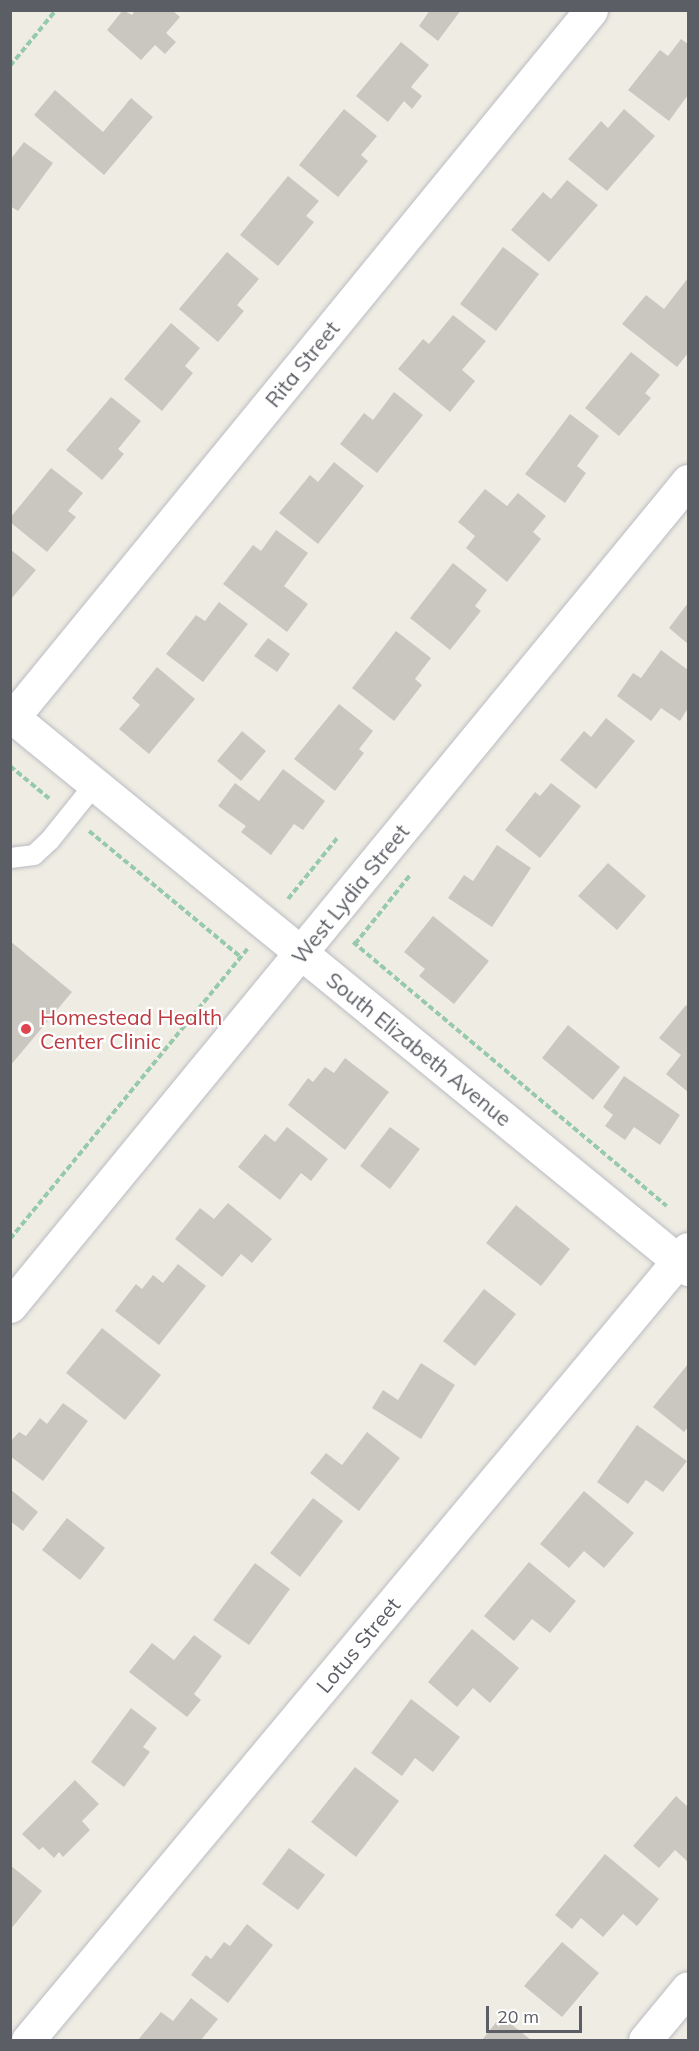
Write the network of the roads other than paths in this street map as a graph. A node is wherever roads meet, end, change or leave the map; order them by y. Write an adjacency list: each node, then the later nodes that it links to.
1 (591, 10): 3 (street, Rita Street)
2 (688, 481): 6 (street, West Lydia Street)
3 (12, 716): 4 (street, South Elizabeth Avenue)
4 (95, 784): 5 (lane); 6 (street, South Elizabeth Avenue)
5 (10, 858)
6 (301, 953): 7 (street, South Elizabeth Avenue); 8 (street, West Lydia Street)
7 (685, 1260): 10 (street, Lotus Street)
8 (10, 1306)
9 (688, 1988): 11 (street)
10 (28, 2040)
11 (645, 2040)

